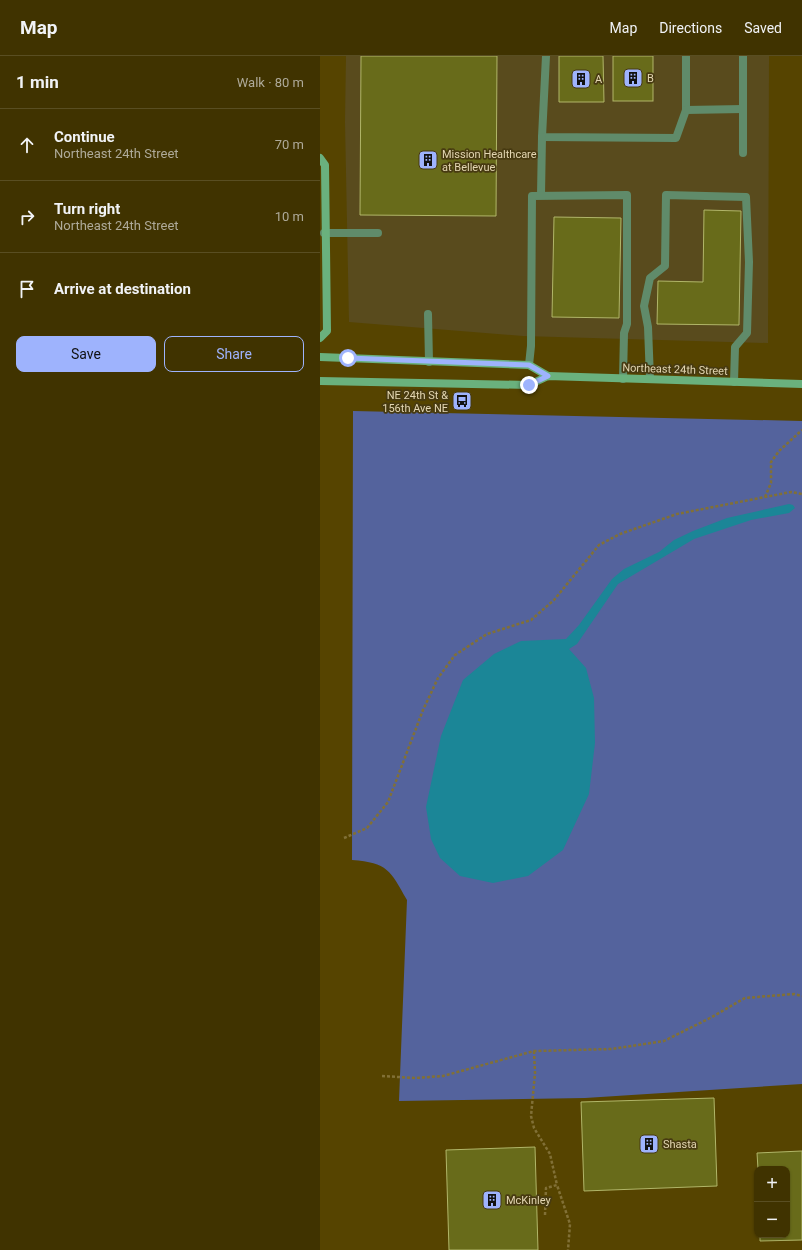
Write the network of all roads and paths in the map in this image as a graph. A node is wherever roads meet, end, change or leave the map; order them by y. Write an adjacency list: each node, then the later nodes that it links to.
1 (546, 56): 6 (lane)
2 (686, 56): 5 (lane)
3 (743, 56): 4 (lane)
4 (743, 109): 5 (lane); 7 (lane)
5 (686, 110): 6 (lane)
6 (542, 137): 9 (lane)
7 (743, 153)
8 (320, 158): 11 (main road)
9 (541, 196): 16 (lane); 18 (lane)
10 (378, 232): 11 (lane)
11 (324, 233): 13 (main road)
12 (428, 314): 15 (lane)
13 (320, 338)
14 (320, 357): 15 (main road, Northeast 24th Street)
15 (429, 362): 16 (main road, Northeast 24th Street)
16 (529, 365): 17 (main road, Northeast 24th Street)
17 (548, 376): 18 (main road, Northeast 24th Street); 20 (main road, Northeast 24th Street)
18 (623, 379): 19 (main road, Northeast 24th Street)
19 (650, 379): 21 (main road, Northeast 24th Street); 21 (lane)
20 (320, 381)
21 (734, 382): 22 (main road, Northeast 24th Street)
22 (802, 384)
23 (802, 430): 25 (path)
24 (802, 494): 25 (path)
25 (765, 497): 26 (path)
26 (344, 838)
27 (802, 996): 28 (path)
28 (534, 1051): 29 (path); 30 (path)
29 (382, 1076)
30 (557, 1185): 31 (path); 32 (path)
31 (545, 1214)
32 (568, 1250)

